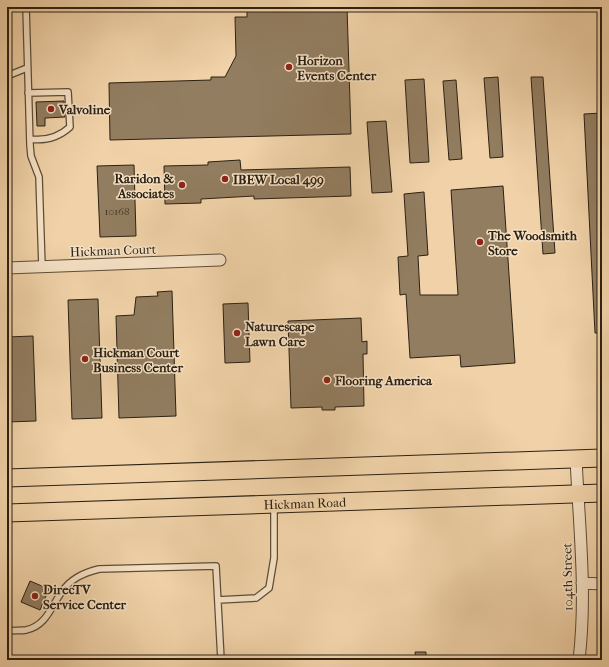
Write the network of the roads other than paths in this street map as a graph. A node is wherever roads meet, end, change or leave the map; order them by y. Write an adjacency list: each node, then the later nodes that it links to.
1 (26, 7): 2 (lane)
2 (27, 68): 3 (lane); 4 (lane)
3 (7, 76)
4 (28, 93): 5 (lane); 5 (lane)
5 (30, 139): 7 (lane)
6 (220, 260): 7 (street, Hickman Court)
7 (42, 267): 8 (street, Hickman Court)
8 (7, 268)
9 (576, 458): 10 (main road); 11 (main road); 13 (street, 104th Street)
10 (602, 458)
11 (7, 478)
12 (602, 493): 13 (main road, Hickman Road)
13 (578, 494): 14 (main road, Hickman Road); 16 (street, 104th Street)
14 (274, 505): 15 (main road, Hickman Road); 18 (lane)
15 (7, 513)
16 (582, 583): 17 (street); 21 (street, 104th Street)
17 (602, 584)
18 (218, 600): 19 (lane); 20 (lane)
19 (7, 631)
20 (221, 660)
21 (578, 660)

